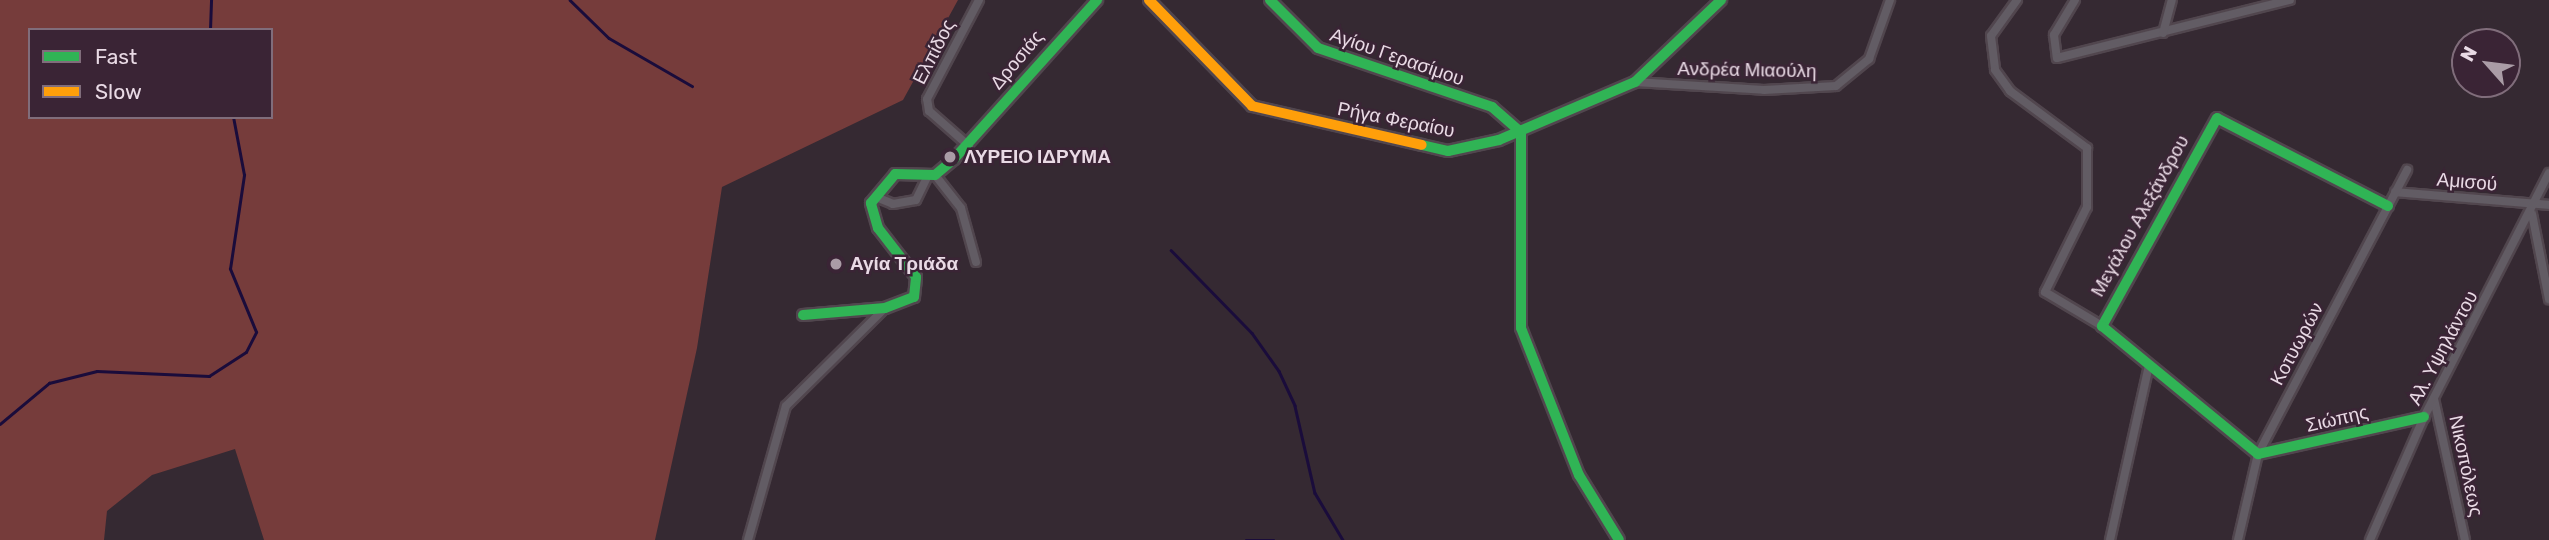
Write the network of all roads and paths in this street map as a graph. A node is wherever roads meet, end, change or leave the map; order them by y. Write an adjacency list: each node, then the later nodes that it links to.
1 (979, 0): 14 (street, Ελπίδος)
2 (1097, 0): 14 (street, Δροσιάς)
3 (1149, 0): 13 (street, Ρήγα Φεραίου)
4 (1270, 0): 13 (street, Αγίου Γερασίμου)
5 (1721, 0): 12 (street, Ρήγα Φεραίου)
6 (1890, 0): 12 (street, Ανδρέα Μιαούλη)
7 (2017, 0): 28 (street)
8 (2075, 0): 11 (street)
9 (2172, 0): 11 (street)
10 (2290, 0): 11 (street)
11 (2164, 33)
12 (1635, 82): 13 (street, Ρήγα Φεραίου)
13 (1521, 132): 34 (street)
14 (969, 146): 17 (street, Δροσιάς)
15 (2407, 170): 18 (street, Κοτυωρών)
16 (2549, 173): 20 (street, Αλ. Υψηλάντου)
17 (932, 175): 19 (street); 19 (street); 24 (street)
18 (2395, 192): 20 (street, Αμισού); 22 (street, Κοτυωρών)
19 (876, 197): 26 (street)
20 (2536, 204): 21 (street, Αμισού); 23 (street, Αλ. Υψηλάντου)
21 (2549, 205)
22 (2388, 206): 28 (street, Μεγάλου Αλεξάνδρου); 32 (street, Κοτυωρών)
23 (2532, 214): 25 (street); 30 (street, Αλ. Υψηλάντου)
24 (976, 262)
25 (2549, 299)
26 (885, 308): 27 (street); 33 (street)
27 (803, 315)
28 (2102, 326): 29 (street, Μεγάλου Αλεξάνδρου)
29 (2149, 365): 32 (street, Μεγάλου Αλεξάνδρου); 35 (street)
30 (2434, 399): 31 (street, Αλ. Υψηλάντου); 38 (street, Νικοπόλεως)
31 (2424, 417): 32 (street, Σιώπης); 37 (street, Αλ. Υψηλάντου)
32 (2258, 454): 36 (street, Κοτυωρών)
33 (748, 540)
34 (1619, 540)
35 (2110, 540)
36 (2238, 540)
37 (2370, 540)
38 (2465, 540)

